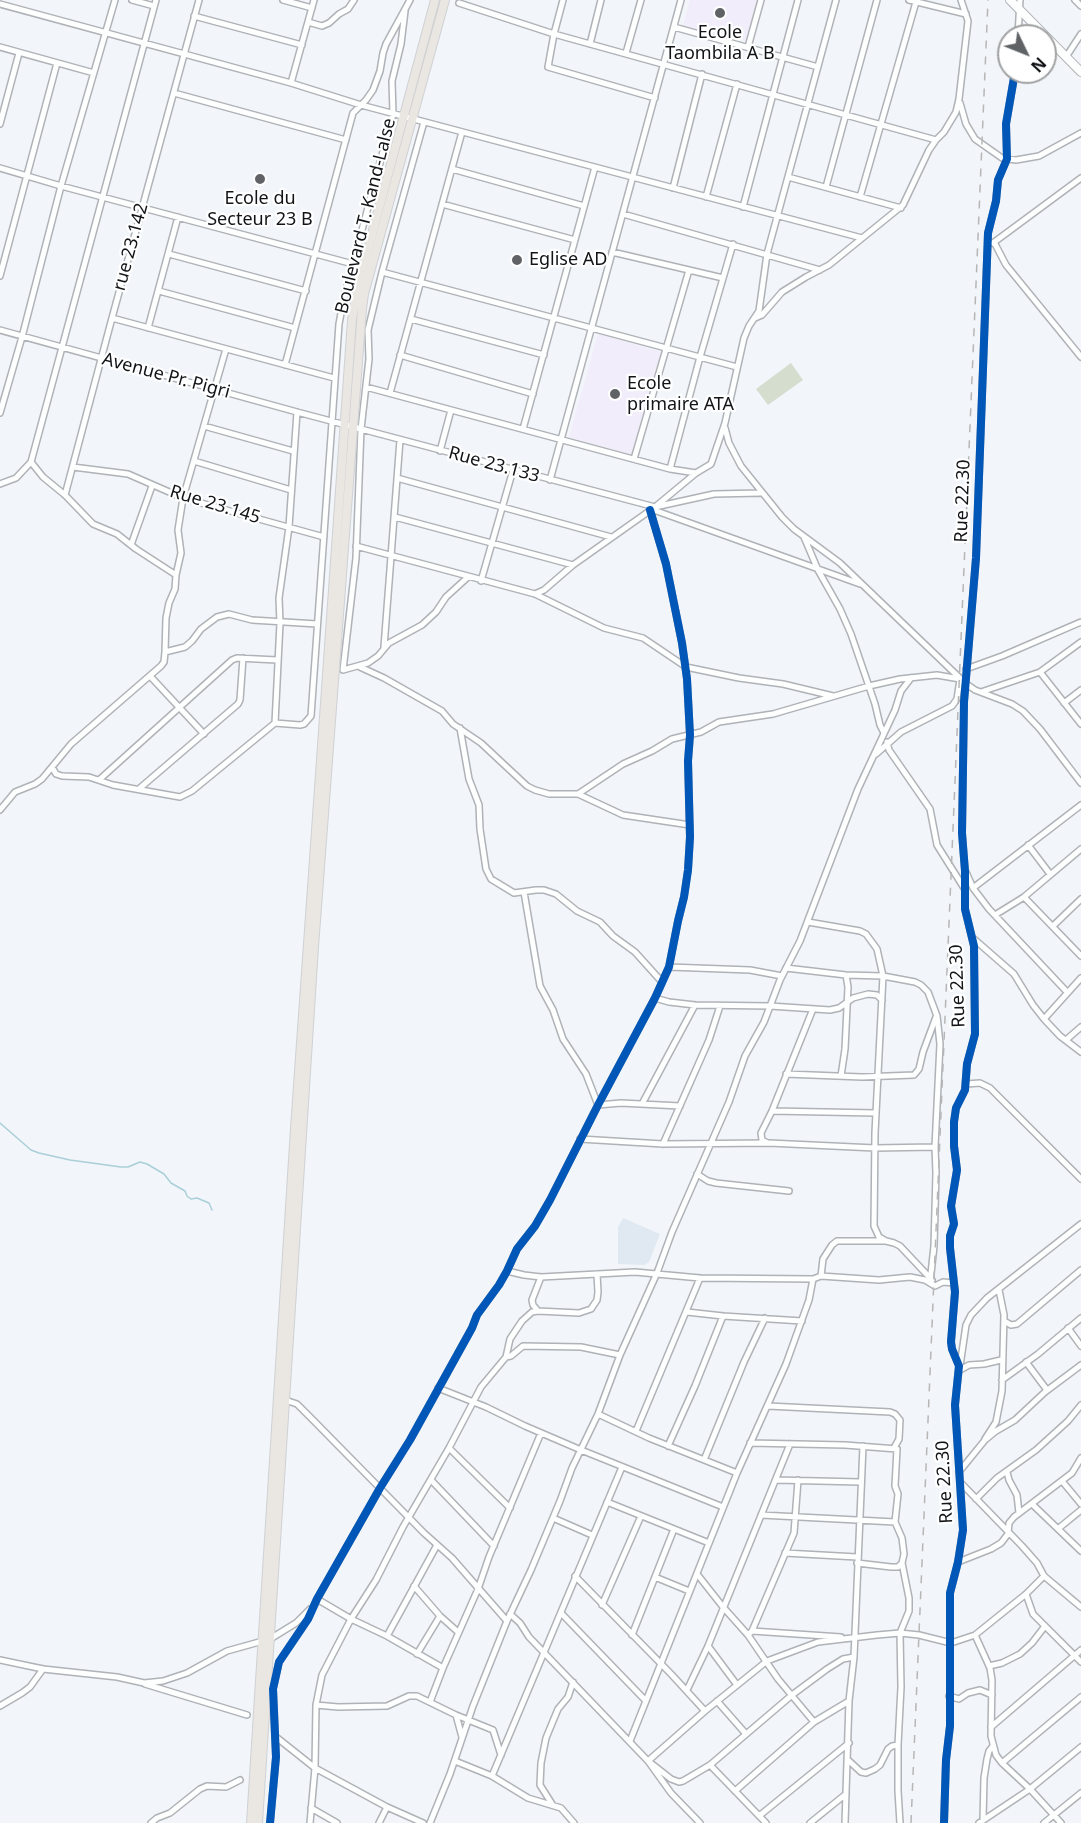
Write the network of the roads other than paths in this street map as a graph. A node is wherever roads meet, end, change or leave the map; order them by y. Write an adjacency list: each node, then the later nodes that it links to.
1 (115, 0): 35 (street)
2 (132, 0): 23 (street)
3 (199, 0): 31 (street, rue 23.142)
4 (283, 0): 27 (street)
5 (314, 0): 27 (street)
6 (354, 0): 32 (street)
7 (410, 0): 29 (street)
8 (435, 0): 65 (main road)
9 (445, 0): 65 (main road)
10 (563, 0): 36 (street)
11 (602, 0): 39 (street)
12 (640, 0): 44 (street)
13 (681, 0): 34 (street)
14 (761, 0): 42 (street)
15 (798, 0): 46 (street)
16 (836, 0): 50 (street)
17 (877, 0): 64 (street)
18 (961, 0): 30 (street)
19 (1010, 0): 28 (street)
20 (1020, 0): 28 (street)
21 (1075, 0): 26 (street)
22 (913, 1): 30 (street); 67 (street)
23 (155, 3): 38 (street)
24 (459, 3): 36 (street)
25 (0, 4): 35 (street)
26 (1081, 6)
27 (312, 8): 32 (street)
28 (1019, 10): 33 (street); 47 (street)
29 (405, 12): 62 (street); 63 (street, Boulevard T. Kand-Lalse)
30 (966, 14): 60 (street)
31 (194, 16): 40 (street); 45 (street, rue 23.142)
32 (308, 22): 40 (street)
33 (1018, 24)
34 (674, 27): 42 (street); 49 (street)
35 (106, 33): 38 (street); 52 (street)
36 (554, 34): 39 (street); 59 (street)
37 (1081, 34): 47 (street)
38 (145, 43): 45 (street); 84 (street)
39 (590, 44): 44 (street)
40 (302, 45): 54 (street)
41 (0, 47): 43 (street)
42 (748, 47): 46 (street)
43 (19, 52): 48 (street); 68 (street)
44 (626, 53): 49 (street)
45 (184, 54): 54 (street); 57 (street, rue 23.142)
46 (783, 57): 50 (street); 58 (street)
47 (1066, 57): 51 (street)
48 (57, 63): 52 (street); 77 (street)
49 (664, 63): 53 (street); 59 (street)
50 (818, 67): 61 (street)
51 (1081, 72)
52 (94, 73): 81 (street)
53 (702, 74): 55 (street); 83 (street)
54 (291, 83): 62 (street)
55 (737, 84): 58 (street); 85 (street)
56 (1013, 84): 73 (street, Rue 22.30)
57 (174, 93): 71 (street); 89 (street, rue 23.142)
58 (773, 94): 61 (street); 90 (street)
59 (655, 98): 78 (street)
60 (959, 99): 72 (street); 73 (street)
61 (808, 104): 64 (street); 79 (street)
62 (361, 105): 63 (street); 71 (street)
63 (393, 114): 65 (street); 104 (street, Boulevard T. Kand-Lalse)
64 (846, 114): 67 (street); 82 (street)
65 (408, 118): 66 (street); 143 (main road)
66 (424, 122): 69 (street); 107 (street)
67 (880, 123): 72 (street); 86 (street)
68 (0, 124)
69 (462, 132): 74 (street); 76 (street)
70 (1081, 133): 73 (street)
71 (346, 140): 102 (street)
72 (936, 140): 91 (street)
73 (1008, 159): 99 (street, Rue 22.30)
74 (595, 167): 78 (street); 88 (street)
75 (0, 168): 77 (street)
76 (452, 169): 87 (street); 88 (street)
77 (26, 176): 81 (street); 108 (street)
78 (632, 177): 83 (street); 92 (street)
79 (788, 177): 82 (street); 93 (street)
80 (1081, 178): 97 (street)
81 (61, 186): 84 (street); 121 (street)
82 (826, 187): 86 (street)
83 (673, 188): 85 (street)
84 (102, 197): 89 (street); 122 (street)
85 (706, 197): 90 (street)
86 (860, 197): 91 (street)
87 (442, 204): 96 (street); 110 (street)
88 (584, 206): 96 (street)
89 (143, 207): 94 (street); 113 (street, rue 23.142)
90 (743, 207): 93 (street)
91 (901, 208): 95 (street)
92 (623, 214): 98 (street); 100 (street)
93 (777, 216): 95 (street); 103 (street)
94 (178, 217): 101 (street); 102 (street)
95 (862, 238): 106 (street)
96 (575, 240): 114 (street)
97 (994, 242): 99 (street); 128 (street)
98 (734, 244): 103 (street); 109 (street)
99 (987, 248): 192 (street, Rue 22.30)
100 (612, 252): 105 (street); 119 (street)
101 (169, 254): 111 (street); 112 (street)
102 (316, 254): 104 (street); 112 (street)
103 (768, 254): 106 (street); 115 (street)
104 (353, 264): 132 (street, Boulevard T. Kand-Lalse)
105 (689, 270): 109 (street); 123 (street)
106 (820, 270): 115 (street)
107 (382, 272): 110 (street); 133 (street)
108 (0, 276)
109 (723, 278): 127 (street)
110 (421, 282): 114 (street); 116 (street)
111 (159, 291): 117 (street); 118 (street)
112 (306, 291): 118 (street)
113 (112, 318): 117 (street); 129 (street, rue 23.142)
114 (554, 318): 119 (street); 125 (street)
115 (755, 318): 131 (street)
116 (411, 319): 125 (street); 126 (street)
117 (148, 328): 124 (street)
118 (295, 328): 130 (street)
119 (591, 328): 123 (street); 145 (street)
120 (0, 330): 121 (street, Avenue Pr. Pigri)
121 (22, 336): 122 (street, Avenue Pr. Pigri); 139 (street)
122 (63, 347): 129 (street, Avenue Pr. Pigri); 151 (street)
123 (666, 348): 127 (street); 149 (street)
124 (226, 349): 130 (street); 134 (street)
125 (544, 355): 136 (street)
126 (400, 356): 135 (street); 136 (street)
127 (700, 357): 131 (street); 153 (street)
128 (1081, 357)
129 (102, 358): 134 (street, Avenue Pr. Pigri); 152 (street, rue 23.142)
130 (285, 365): 132 (street)
131 (737, 367): 141 (street)
132 (334, 378): 140 (street, Boulevard T. Kand-Lalse)
133 (366, 387): 135 (street); 143 (street)
134 (215, 389): 138 (street, Avenue Pr. Pigri); 142 (street)
135 (390, 393): 137 (street)
136 (533, 394): 144 (street)
137 (451, 410): 144 (street); 148 (street)
138 (297, 412): 140 (street, Avenue Pr. Pigri); 147 (street)
139 (0, 413)
140 (333, 422): 143 (street, Rue 23.133); 169 (street, Boulevard T. Kand-Lalse)
141 (725, 423): 155 (street); 161 (street)
142 (204, 426): 147 (street); 150 (street)
143 (353, 427): 146 (street, Rue 23.133); 173 (street); 194 (main road)
144 (524, 429): 145 (street)
145 (561, 439): 149 (street); 157 (street)
146 (400, 440): 148 (street, Rue 23.133); 156 (street)
147 (293, 451): 160 (street)
148 (440, 451): 154 (street, Rue 23.133)
149 (634, 459): 153 (street)
150 (194, 461): 160 (street); 163 (street)
151 (31, 462): 158 (street); 162 (street)
152 (73, 467): 159 (street, Rue 23.145); 162 (street, rue 23.142)
153 (670, 469): 155 (street)
154 (513, 470): 157 (street, Rue 23.133); 164 (street)
155 (696, 473): 165 (street)
156 (397, 478): 164 (street); 166 (street)
157 (550, 480): 165 (street, Rue 23.133)
158 (1, 482)
159 (152, 486): 163 (street, Rue 23.145); 172 (street)
160 (291, 490): 167 (street)
161 (762, 493): 165 (street); 168 (street)
162 (65, 495): 172 (street)
163 (183, 498): 167 (street, Rue 23.145); 177 (street)
164 (502, 507): 170 (street); 171 (street)
165 (652, 509): 170 (street); 176 (street, Rue 23.133); 191 (street)
166 (394, 518): 171 (street); 174 (street)
167 (289, 527): 169 (street, Rue 23.145); 183 (street)
168 (804, 536): 176 (street); 180 (street)
169 (324, 537): 184 (street, Boulevard T. Kand-Lalse)
170 (611, 537): 175 (street)
171 (491, 542): 175 (street); 179 (street)
172 (131, 545): 177 (street)
173 (356, 546): 174 (street); 194 (street)
174 (392, 554): 178 (street); 186 (street)
175 (573, 565): 181 (street)
176 (818, 570): 180 (street, Rue 23.133); 198 (street)
177 (176, 575): 187 (street)
178 (468, 577): 179 (street); 186 (street)
179 (481, 580): 181 (street)
180 (861, 585): 197 (street)
181 (535, 594): 191 (street)
182 (1081, 622): 192 (street)
183 (280, 623): 184 (street); 187 (street); 189 (street)
184 (317, 624): 204 (street, Boulevard T. Kand-Lalse)
185 (1081, 642): 193 (street)
186 (384, 647): 190 (street)
187 (165, 651): 195 (street)
188 (243, 658): 189 (street); 203 (street); 208 (street)
189 (277, 660): 204 (street)
190 (359, 666): 194 (street); 206 (street)
191 (686, 668): 201 (street); 209 (street)
192 (966, 669): 197 (street, Rue 22.30)
193 (1040, 672): 200 (street); 202 (street)
194 (335, 675): 305 (main road); 385 (main road)
195 (150, 676): 203 (street); 212 (street)
196 (911, 678): 197 (street); 198 (street); 207 (street)
197 (963, 681): 200 (street); 210 (street); 222 (street, Rue 22.30)
198 (869, 686): 201 (street); 207 (street)
199 (1081, 690): 202 (street)
200 (981, 692): 214 (street)
201 (835, 697): 209 (street)
202 (1064, 703): 205 (street)
203 (179, 707): 208 (street); 213 (street)
204 (275, 723): 215 (street)
205 (1081, 724)
206 (460, 728): 216 (street); 226 (street)
207 (884, 733): 210 (street); 211 (street)
208 (204, 734): 215 (street)
209 (690, 735): 216 (street); 219 (street)
210 (887, 745): 211 (street); 225 (street)
211 (873, 756): 230 (street)
212 (52, 767): 213 (street); 218 (street)
213 (99, 780): 215 (street)
214 (1081, 783)
215 (140, 788)
216 (578, 794): 219 (street)
217 (1081, 805): 220 (street)
218 (0, 810)
219 (690, 825): 234 (street)
220 (1028, 845): 223 (street); 224 (street)
221 (1081, 849): 223 (street)
222 (965, 871): 224 (street); 225 (street, Rue 22.30)
223 (1050, 874): 227 (street)
224 (973, 888): 229 (street)
225 (965, 889): 232 (street, Rue 22.30)
226 (524, 892): 240 (street); 259 (street)
227 (1024, 897): 229 (street); 231 (street)
228 (1081, 899): 231 (street)
229 (996, 915): 241 (street)
230 (808, 922): 235 (street); 238 (street)
231 (1053, 926): 233 (street)
232 (973, 938): 250 (street); 257 (street, Rue 22.30)
233 (1081, 956)
234 (669, 967): 237 (street); 240 (street)
235 (786, 968): 236 (street); 237 (street)
236 (846, 975): 238 (street); 244 (street)
237 (782, 976): 247 (street)
238 (883, 976): 243 (street); 249 (street)
239 (1081, 978): 241 (street)
240 (662, 982): 242 (street)
241 (1067, 992): 250 (street)
242 (655, 998): 245 (street); 259 (street)
243 (882, 1000): 244 (street); 256 (street)
244 (847, 1002): 248 (street); 255 (street)
245 (695, 1005): 246 (street); 258 (street)
246 (720, 1006): 247 (street); 260 (street)
247 (770, 1006): 248 (street); 266 (street)
248 (813, 1009): 254 (street)
249 (937, 1016): 256 (street); 267 (street)
250 (1044, 1019): 252 (street)
251 (1081, 1027): 252 (street)
252 (1066, 1040): 253 (street)
253 (1081, 1052)
254 (786, 1074): 255 (street); 261 (street)
255 (841, 1076): 256 (street)
256 (879, 1076): 262 (street)
257 (966, 1084): 270 (street); 283 (street, Rue 22.30)
258 (642, 1104): 259 (street); 260 (street)
259 (598, 1105): 263 (street)
260 (680, 1106): 265 (street)
261 (772, 1111): 262 (street); 264 (street)
262 (876, 1113): 268 (street)
263 (580, 1139): 265 (street); 275 (street)
264 (769, 1143): 266 (street); 268 (street)
265 (663, 1144): 266 (street)
266 (709, 1145): 269 (street)
267 (935, 1147): 268 (street); 282 (street)
268 (875, 1148): 273 (street)
269 (697, 1174): 271 (street); 276 (street)
270 (1081, 1179)
271 (789, 1191)
272 (1081, 1224): 284 (street)
273 (886, 1241): 278 (street); 282 (street)
274 (1081, 1270): 291 (street)
275 (507, 1271): 279 (street); 303 (street)
276 (657, 1273): 277 (street); 280 (street); 294 (street)
277 (597, 1274): 279 (street); 285 (street)
278 (821, 1276): 281 (street); 282 (street)
279 (541, 1277): 285 (street)
280 (700, 1278): 281 (street); 286 (street)
281 (813, 1279): 290 (street)
282 (931, 1282): 283 (street)
283 (954, 1283): 301 (street, Rue 22.30)
284 (999, 1290): 291 (street); 296 (street)
285 (538, 1311): 295 (street)
286 (687, 1312): 287 (street); 310 (street)
287 (723, 1316): 288 (street); 315 (street)
288 (765, 1318): 290 (street); 321 (street)
289 (1081, 1318): 292 (street)
290 (802, 1321): 308 (street)
291 (1004, 1321): 297 (street)
292 (1068, 1329): 293 (street); 298 (street)
293 (1081, 1346)
294 (620, 1355): 295 (street); 309 (street)
295 (506, 1357): 306 (street)
296 (962, 1360): 299 (street); 301 (street)
297 (1001, 1360): 299 (street); 302 (street)
298 (1026, 1362): 302 (street); 304 (street)
299 (969, 1365): 301 (street)
300 (1081, 1365): 304 (street)
301 (959, 1371): 323 (street, Rue 22.30)
302 (1002, 1380): 312 (street)
303 (438, 1388): 306 (street); 332 (street)
304 (1047, 1390): 312 (street)
305 (285, 1400): 332 (street); 385 (main road)
306 (474, 1402): 311 (street); 317 (street)
307 (1081, 1405): 324 (street)
308 (768, 1406): 313 (street); 318 (street)
309 (598, 1414): 310 (street); 319 (street)
310 (636, 1431): 315 (street)
311 (541, 1433): 319 (street); 338 (street)
312 (985, 1440): 323 (street)
313 (750, 1443): 314 (street); 325 (street)
314 (790, 1444): 316 (street); 326 (street)
315 (668, 1446): 321 (street)
316 (863, 1446): 318 (street); 331 (street)
317 (449, 1448): 327 (street); 338 (street)
318 (894, 1448): 347 (street)
319 (581, 1450): 322 (street); 344 (street)
320 (1081, 1458): 330 (street)
321 (704, 1460): 325 (street)
322 (622, 1467): 334 (street); 337 (street)
323 (959, 1472): 329 (street, Rue 22.30)
324 (1007, 1472): 333 (street); 340 (street)
325 (737, 1473): 337 (street)
326 (776, 1479): 328 (street); 341 (street)
327 (431, 1480): 343 (street); 354 (street)
328 (798, 1480): 331 (street); 345 (street)
329 (960, 1481): 333 (street); 358 (street, Rue 22.30)
330 (1062, 1481): 335 (street); 336 (street)
331 (860, 1482): 346 (street)
332 (380, 1488): 343 (street); 368 (street)
333 (976, 1498): 350 (street)
334 (607, 1502): 342 (street); 351 (street)
335 (1032, 1504): 340 (street); 348 (street)
336 (1081, 1504)
337 (723, 1507): 352 (street)
338 (510, 1508): 354 (street)
339 (1081, 1510): 348 (street)
340 (1019, 1513): 350 (street)
341 (761, 1515): 345 (street); 371 (street)
342 (641, 1516): 349 (street); 369 (street)
343 (409, 1518): 353 (street); 375 (street)
344 (553, 1518): 351 (street); 373 (street)
345 (795, 1518): 346 (street); 356 (street)
346 (859, 1520): 347 (street); 357 (street)
347 (895, 1522): 359 (street)
348 (1059, 1528): 355 (street)
349 (674, 1529): 352 (street); 363 (street)
350 (1008, 1531): 358 (street); 362 (street)
351 (592, 1535): 361 (street)
352 (709, 1543): 360 (street)
353 (438, 1545): 364 (street); 365 (street)
354 (494, 1546): 365 (street)
355 (1081, 1551)
356 (785, 1553): 357 (street); 379 (street)
357 (857, 1560): 359 (street); 384 (street)
358 (958, 1562): 386 (street, Rue 22.30)
359 (902, 1563): 380 (street)
360 (697, 1574): 366 (street); 371 (street)
361 (575, 1576): 369 (street); 372 (street)
362 (1044, 1576): 367 (street); 370 (street)
363 (655, 1577): 366 (street); 381 (street)
364 (414, 1586): 374 (street); 383 (street)
365 (478, 1589): 376 (street); 378 (street)
366 (689, 1591): 395 (street)
367 (1026, 1594): 377 (street); 382 (street)
368 (316, 1601): 375 (street); 385 (street); 421 (street)
369 (602, 1605): 381 (street)
370 (1081, 1606)
371 (723, 1607): 379 (street); 387 (street)
372 (561, 1613): 389 (street); 408 (street)
373 (510, 1614): 376 (street); 389 (street)
374 (440, 1616): 378 (street); 390 (street)
375 (351, 1619): 383 (street); 412 (street)
376 (507, 1621): 417 (street)
377 (1045, 1626): 391 (street); 397 (street)
378 (458, 1632): 398 (street)
379 (750, 1633): 384 (street); 394 (street)
380 (900, 1633): 384 (street); 386 (street); 425 (street)
381 (632, 1635): 395 (street)
382 (975, 1635): 386 (street); 397 (street)
383 (387, 1636): 390 (street)
384 (855, 1638): 392 (street); 394 (street)
385 (267, 1640): 401 (street); 448 (main road); 449 (main road)
386 (951, 1643): 406 (street, Rue 22.30)
387 (708, 1646): 402 (street); 403 (street)
388 (1081, 1650): 391 (street)
389 (543, 1652): 400 (street); 428 (street)
390 (417, 1654): 398 (street)
391 (1075, 1656): 396 (street); 419 (street)
392 (854, 1657): 404 (street); 410 (street)
393 (0, 1660): 399 (street)
394 (767, 1661): 402 (street); 404 (street)
395 (660, 1662): 403 (street); 408 (street)
396 (1081, 1662)
397 (989, 1666): 405 (street)
398 (443, 1668): 411 (street)
399 (43, 1669): 401 (street); 413 (street)
400 (573, 1682): 423 (street); 441 (street)
401 (144, 1683): 416 (street)
402 (737, 1685): 409 (street)
403 (687, 1690): 414 (street)
404 (792, 1695): 418 (street); 420 (street)
405 (992, 1695): 406 (street); 419 (street)
406 (949, 1696): 462 (street, Rue 22.30)
407 (1081, 1697): 432 (street)
408 (645, 1700): 423 (street)
409 (717, 1701): 414 (street); 420 (street)
410 (849, 1701): 418 (street); 424 (street)
411 (430, 1702): 412 (street); 415 (street)
412 (316, 1705): 434 (street)
413 (0, 1706)
414 (705, 1711): 431 (street)
415 (456, 1715): 417 (street); 422 (street)
416 (247, 1716)
417 (469, 1720): 422 (street); 428 (street)
418 (814, 1722): 438 (street)
419 (991, 1727): 426 (street)
420 (746, 1734): 433 (street)
421 (276, 1737): 434 (street); 450 (street)
422 (463, 1738): 430 (street)
423 (630, 1741): 431 (street)
424 (849, 1743): 429 (street); 445 (street)
425 (898, 1745): 429 (street); 461 (street)
426 (993, 1746): 432 (street); 446 (street)
427 (1081, 1747): 437 (street)
428 (501, 1755): 435 (street)
429 (848, 1760): 440 (street)
430 (455, 1761): 435 (street); 455 (street)
431 (648, 1761): 433 (street); 457 (street)
432 (1002, 1763): 437 (street)
433 (710, 1766): 438 (street)
434 (315, 1768): 442 (street); 443 (street)
435 (492, 1776): 441 (street)
436 (240, 1780): 447 (street)
437 (1030, 1789): 444 (street); 446 (street)
438 (735, 1791): 445 (street)
439 (1081, 1793): 444 (street)
440 (846, 1794): 459 (street); 460 (street)
441 (552, 1804): 456 (street)
442 (387, 1806): 453 (street); 454 (street)
443 (311, 1808): 451 (street); 452 (street)
444 (1056, 1815): 463 (street); 464 (street)
445 (759, 1816): 458 (street)
446 (982, 1822)
447 (151, 1823)
448 (251, 1823)
449 (258, 1823)
450 (270, 1823)
451 (310, 1823)
452 (337, 1823)
453 (379, 1823)
454 (423, 1823)
455 (430, 1823)
456 (574, 1823)
457 (700, 1823)
458 (765, 1823)
459 (810, 1823)
460 (845, 1823)
461 (900, 1823)
462 (944, 1823)
463 (1044, 1823)
464 (1061, 1823)

